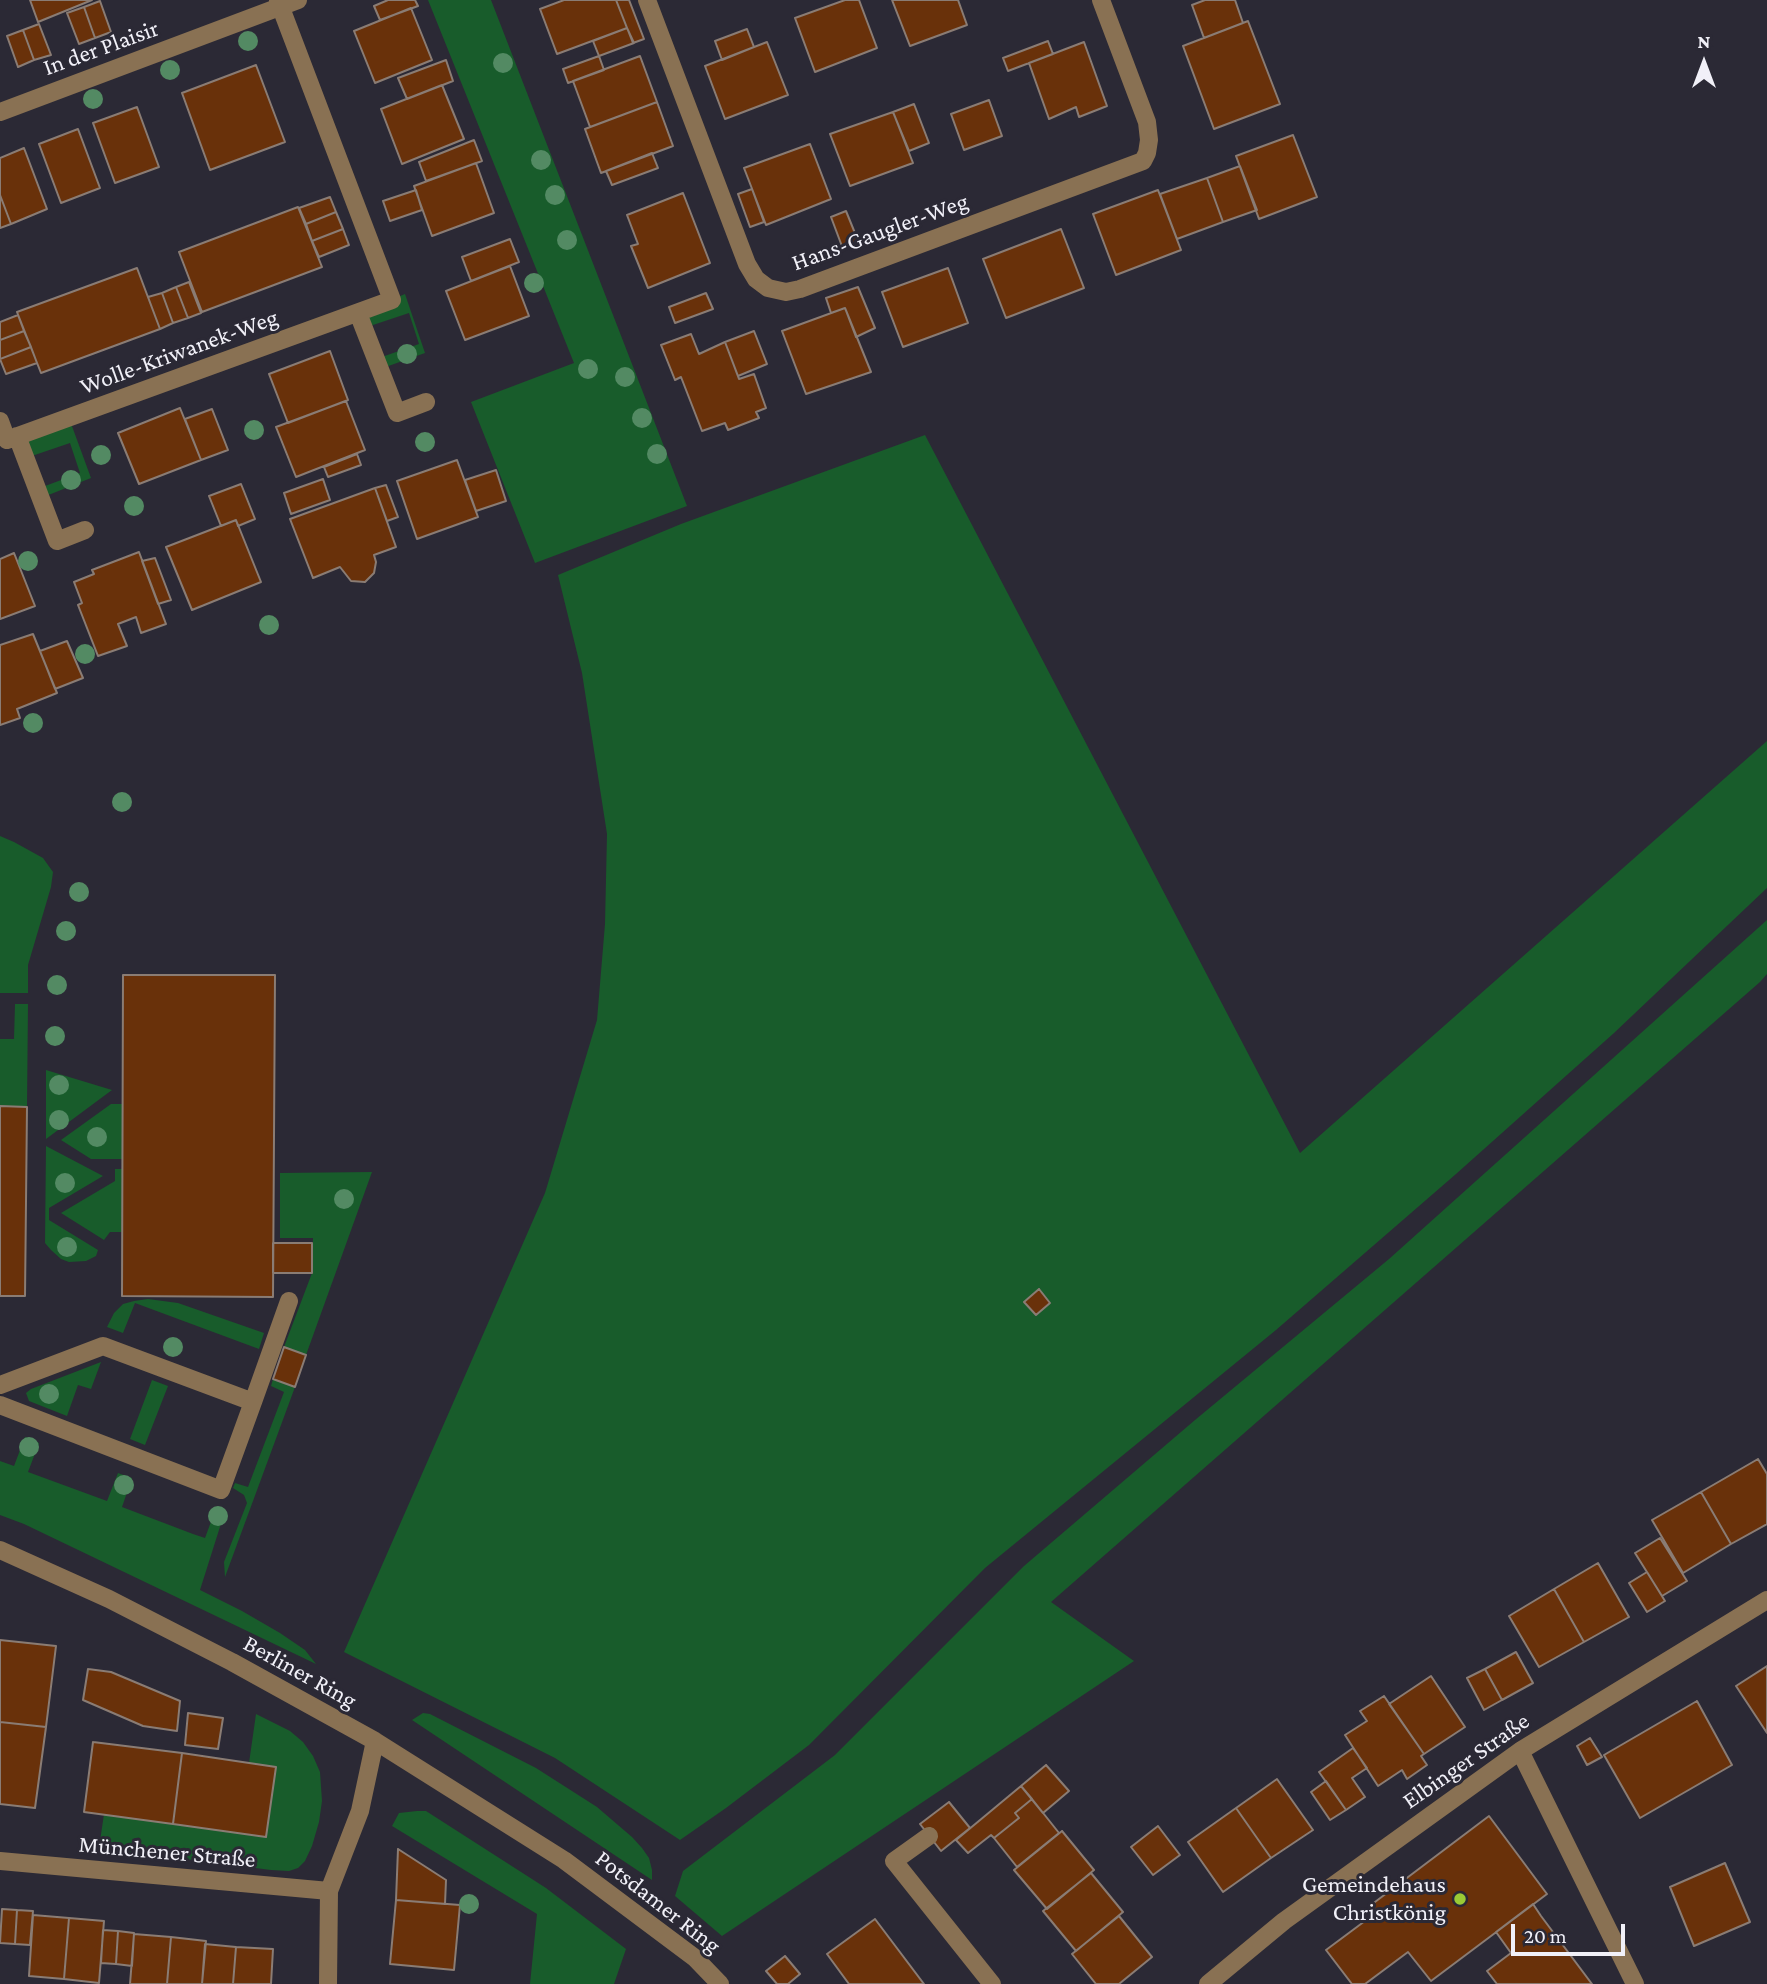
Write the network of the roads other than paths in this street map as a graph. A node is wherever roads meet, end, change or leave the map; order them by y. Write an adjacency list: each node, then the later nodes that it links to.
1 (298, 0): 4 (street, In der Plaisir)
2 (647, 0): 3 (street, Hans-Gaugler-Weg)
3 (1101, 0)
4 (279, 3): 5 (street, In der Plaisir); 6 (street, Wolle-Kriwanek-Weg)
5 (0, 112)
6 (358, 313): 7 (street); 8 (street, Wolle-Kriwanek-Weg)
7 (426, 402)
8 (5, 430): 9 (street, Wolle-Kriwanek-Weg)
9 (85, 530)
10 (289, 1301): 12 (street)
11 (0, 1385): 12 (street)
12 (253, 1402): 13 (street)
13 (0, 1405)
14 (0, 1550): 16 (street, Berliner Ring)
15 (1767, 1600): 17 (street, Elbinger Straße)
16 (375, 1741): 19 (street, Berliner Ring); 21 (street)
17 (1520, 1751): 22 (street, Elbinger Straße); 26 (street)
18 (929, 1836): 25 (street)
19 (564, 1860): 24 (street, Potsdamer Ring)
20 (0, 1861): 21 (street, Münchener Straße)
21 (329, 1891): 23 (street)
22 (1211, 1983)
23 (328, 1984)
24 (720, 1984)
25 (992, 1984)
26 (1635, 1984)

